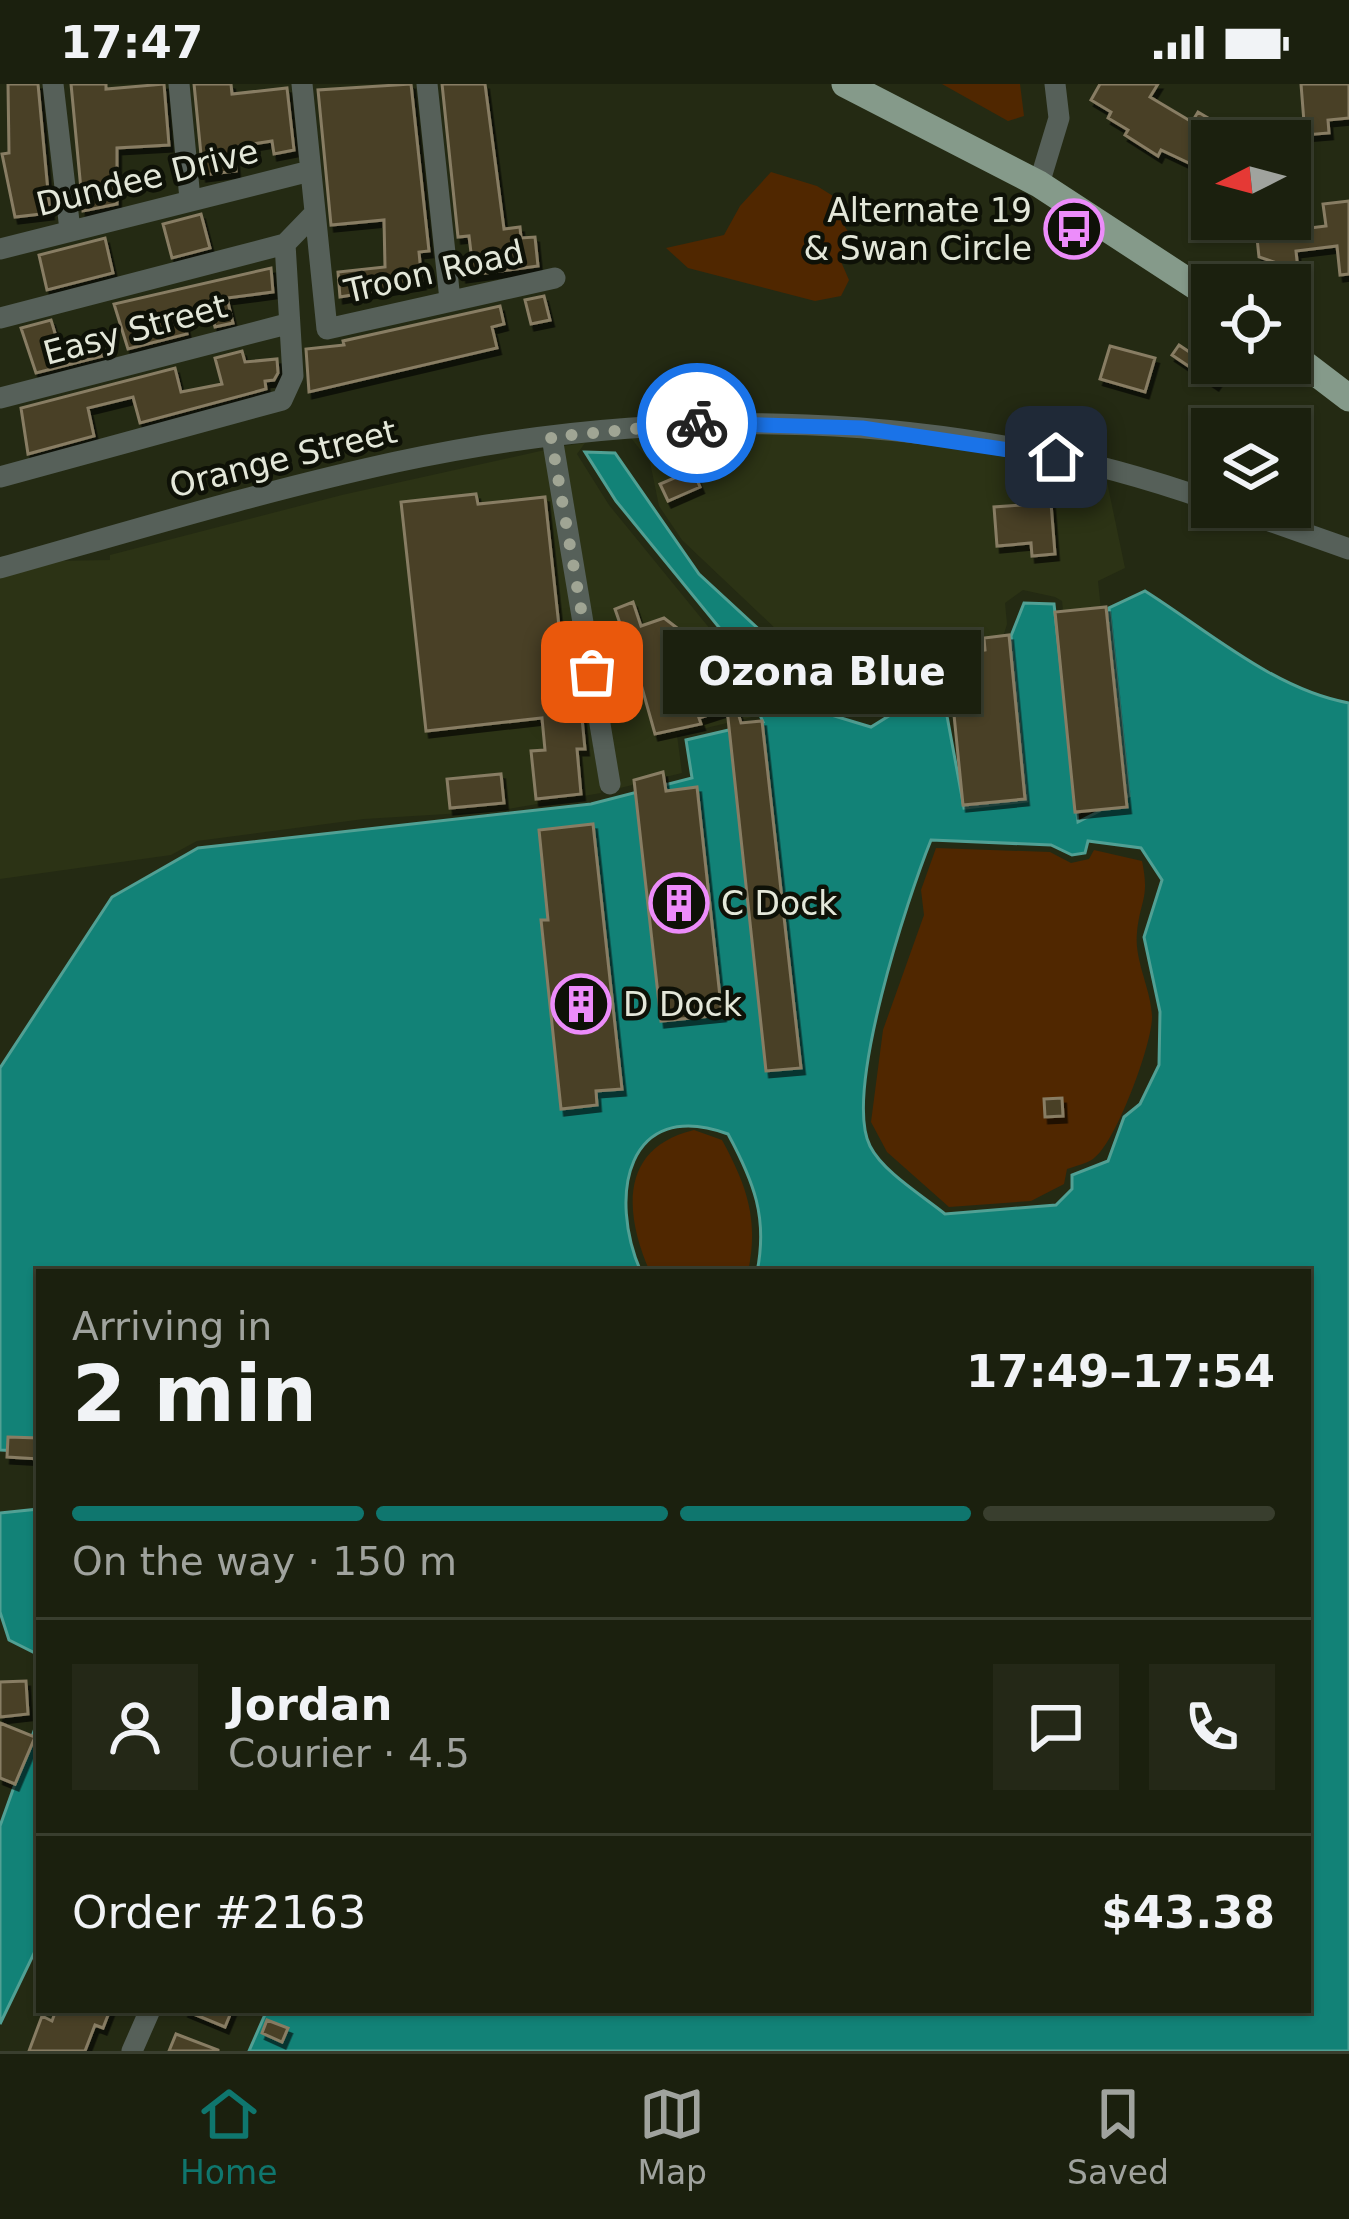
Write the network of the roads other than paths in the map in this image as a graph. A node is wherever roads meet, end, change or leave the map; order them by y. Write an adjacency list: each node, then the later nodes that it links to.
1 (53, 84): 11 (street)
2 (179, 84): 9 (street)
3 (302, 84): 7 (street)
4 (427, 84): 16 (street)
5 (845, 84): 8 (main road)
6 (1055, 84): 8 (street)
7 (310, 171): 9 (street, Dundee Drive); 10 (street)
8 (1039, 184): 15 (main road)
9 (190, 199): 11 (street, Dundee Drive)
10 (314, 214): 12 (street); 16 (street, Troon Road)
11 (70, 230): 13 (street, Dundee Drive)
12 (285, 244): 17 (street); 18 (street)
13 (0, 248)
14 (555, 278): 16 (street, Troon Road)
15 (1191, 283)
16 (450, 300)
17 (0, 318)
18 (287, 324): 20 (street, Easy Street); 23 (street)
19 (1311, 369): 21 (main road)
20 (0, 398)
21 (1349, 398)
22 (551, 437): 24 (street, Orange Street); 27 (street, Orange Street); 28 (street)
23 (0, 477)
24 (1191, 493)
25 (1290, 528): 26 (street)
26 (1349, 549)
27 (0, 568)
28 (610, 784)
29 (149, 2013): 30 (street)
30 (133, 2051)

